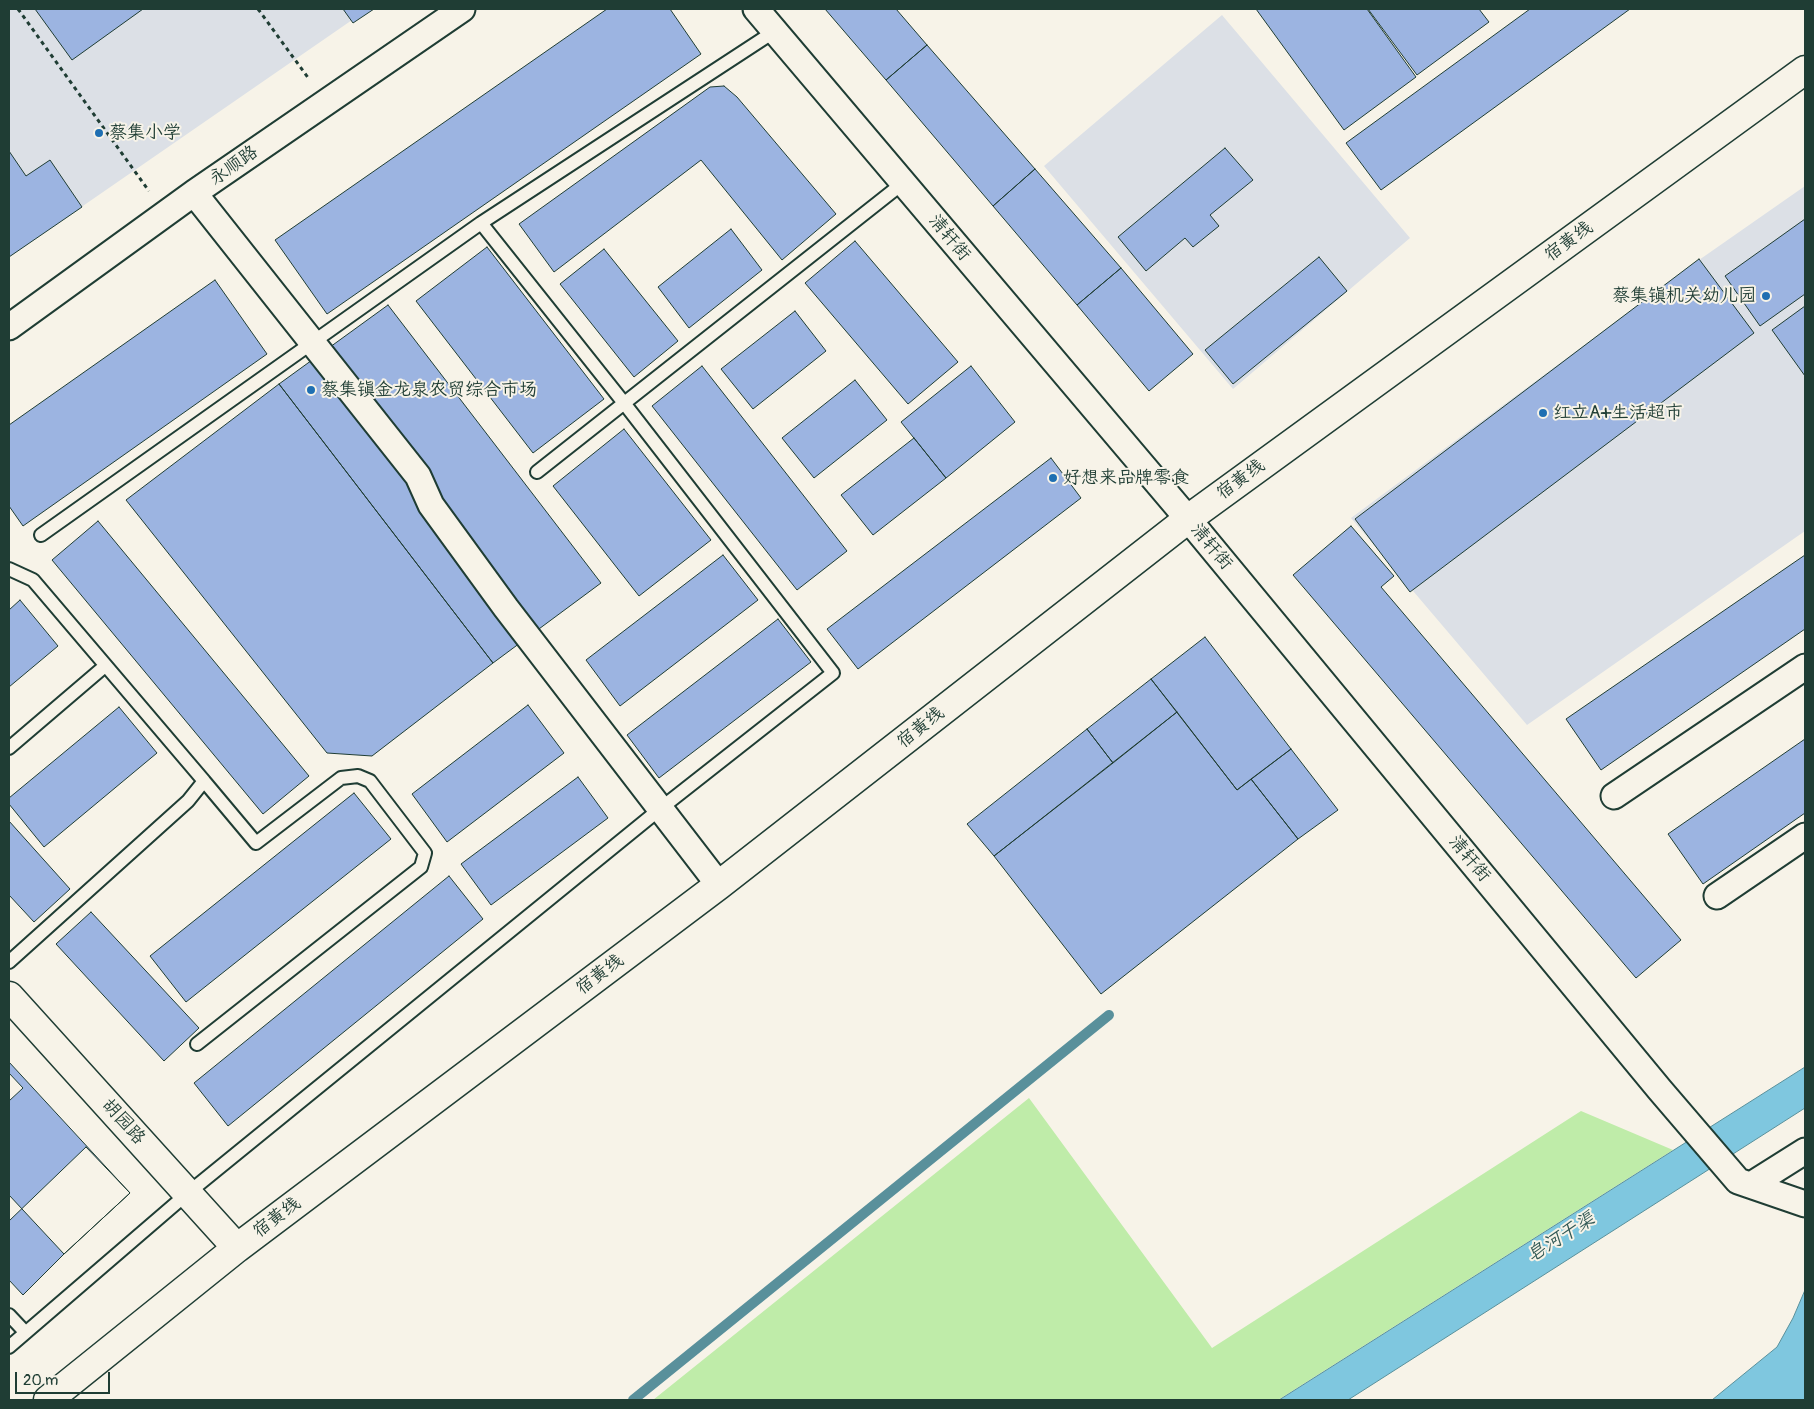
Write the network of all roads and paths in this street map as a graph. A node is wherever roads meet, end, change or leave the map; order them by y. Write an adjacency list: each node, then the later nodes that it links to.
1 (18, 9): 10 (path)
2 (258, 9): 7 (path)
3 (462, 9): 7 (street, 永顺路)
4 (756, 9): 5 (street, 清轩街)
5 (775, 31): 8 (street, 清轩街); 11 (lane)
6 (1805, 70): 16 (main road, 宿黄线)
7 (326, 102): 9 (street, 永顺路)
8 (903, 183): 14 (lane); 16 (street, 清轩街)
9 (194, 193): 10 (street, 永顺路); 13 (street)
10 (166, 214): 12 (street, 永顺路)
11 (481, 223): 13 (lane); 14 (lane)
12 (9, 327)
13 (312, 343): 17 (lane); 24 (street)
14 (624, 403): 15 (lane); 24 (lane)
15 (536, 472)
16 (1188, 519): 26 (main road, 宿黄线); 32 (street, 清轩街)
17 (42, 535)
18 (9, 569): 19 (lane)
19 (105, 666): 21 (lane); 22 (lane)
20 (1805, 667): 23 (street)
21 (9, 748)
22 (204, 782): 28 (lane); 30 (lane)
23 (1614, 796)
24 (660, 809): 26 (street); 33 (lane)
25 (1805, 836): 27 (street)
26 (719, 885): 35 (main road, 宿黄线)
27 (1716, 896)
28 (9, 962)
29 (9, 996): 33 (main road, 胡园路)
30 (197, 1044)
31 (1805, 1152): 32 (street)
32 (1745, 1183): 34 (street)
33 (188, 1193): 35 (main road, 胡园路); 37 (lane)
34 (1805, 1204)
35 (237, 1248): 39 (main road, 宿黄线)
36 (9, 1314): 37 (lane)
37 (25, 1332): 38 (lane)
38 (9, 1347)
39 (48, 1400)

